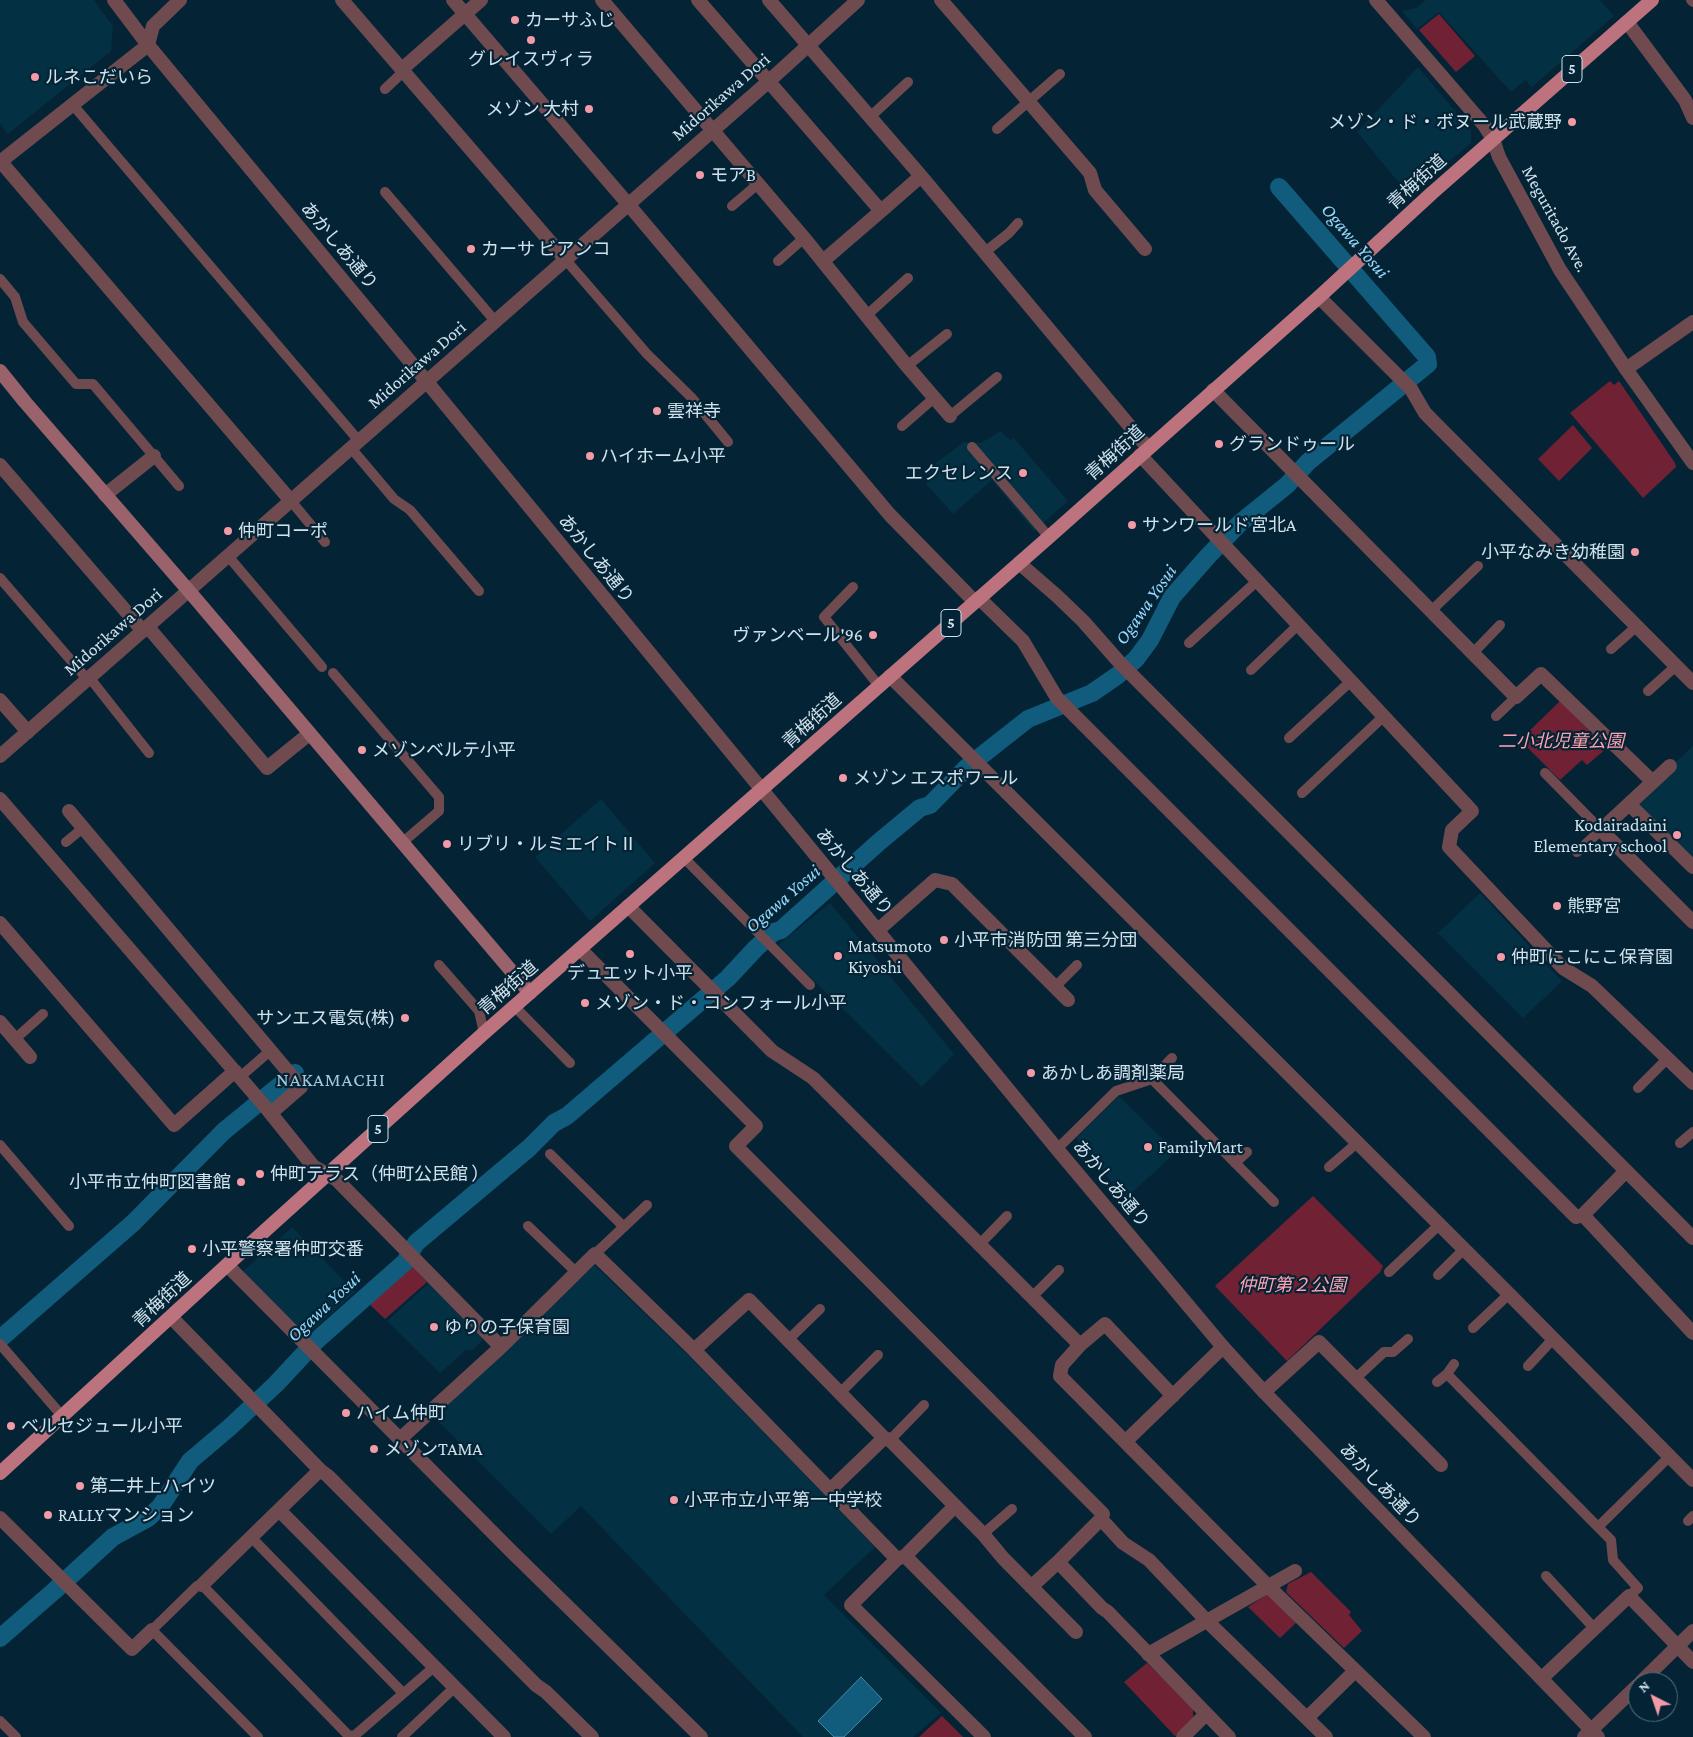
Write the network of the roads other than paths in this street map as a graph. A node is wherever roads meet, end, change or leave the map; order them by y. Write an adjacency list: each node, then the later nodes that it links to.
1 (114, 0): 15 (street, あかしあ通り)
2 (180, 0): 15 (street)
3 (342, 0): 17 (street)
4 (453, 0): 13 (street)
5 (481, 0): 13 (street)
6 (602, 0): 27 (street)
7 (698, 0): 19 (street)
8 (769, 0): 16 (street)
9 (941, 0): 22 (street)
10 (1376, 0): 28 (street, Meguritado Ave.)
11 (1652, 0): 14 (main road, 青梅街道 / 5)
12 (851, 2): 16 (street, Midorikawa Dori)
13 (465, 14): 17 (street); 33 (street)
14 (1627, 22): 25 (street); 28 (main road, 青梅街道 / 5)
15 (148, 45): 23 (street); 54 (street, あかしあ通り)
16 (808, 45): 19 (street, Midorikawa Dori); 24 (street)
17 (403, 70): 21 (lane); 40 (street)
18 (1060, 74): 22 (lane)
19 (768, 82): 27 (street, Midorikawa Dori); 35 (street)
20 (908, 82): 24 (lane)
21 (384, 89)
22 (1027, 101): 26 (lane); 38 (street)
23 (74, 104): 29 (street); 60 (lane)
24 (870, 117): 30 (street)
25 (1693, 118)
26 (997, 129)
27 (712, 130): 31 (street); 33 (street, Midorikawa Dori)
28 (1493, 139): 45 (main road, 青梅街道 / 5); 51 (street, Meguritado Ave.)
29 (0, 162): 68 (street)
30 (921, 176): 35 (street); 39 (street)
31 (758, 184): 34 (lane); 37 (street)
32 (385, 192): 47 (lane)
33 (628, 204): 40 (street, Midorikawa Dori); 79 (street)
34 (732, 206)
35 (881, 211): 42 (street)
36 (1018, 223): 39 (lane)
37 (804, 238): 41 (lane); 42 (street)
38 (1145, 249)
39 (985, 252): 62 (street)
40 (565, 259): 47 (street, Midorikawa Dori); 59 (lane)
41 (778, 261)
42 (823, 261): 46 (street)
43 (908, 278): 46 (lane)
44 (0, 279): 63 (lane)
45 (1319, 297): 55 (main road, 青梅街道 / 5); 83 (street)
46 (867, 315): 50 (street)
47 (495, 321): 54 (street, Midorikawa Dori)
48 (1693, 322): 51 (street)
49 (947, 334): 50 (lane)
50 (907, 366): 56 (street)
51 (1626, 369): 64 (street, Meguritado Ave.)
52 (0, 370): 67 (main road)
53 (997, 377): 57 (lane)
54 (427, 382): 60 (street, Midorikawa Dori); 109 (street, あかしあ通り)
55 (1213, 390): 62 (main road, 青梅街道 / 5); 80 (street)
56 (934, 398): 57 (street); 58 (lane)
57 (950, 416)
58 (902, 426)
59 (728, 442)
60 (355, 444): 68 (street, Midorikawa Dori); 78 (lane)
61 (972, 447): 69 (lane)
62 (1144, 452): 69 (main road, 青梅街道 / 5); 75 (street)
63 (154, 456): 66 (lane); 67 (street)
64 (1693, 463)
65 (0, 465): 84 (street)
66 (179, 486)
67 (106, 496): 77 (main road)
68 (291, 501): 70 (lane); 71 (street, Midorikawa Dori)
69 (1049, 537): 72 (main road, 青梅街道 / 5)
70 (325, 542)
71 (228, 556): 77 (street, Midorikawa Dori); 89 (lane)
72 (1019, 564): 79 (main road, 青梅街道 / 5); 156 (street)
73 (1478, 566): 80 (lane)
74 (0, 578): 92 (lane)
75 (1257, 581): 81 (street); 85 (lane)
76 (854, 587): 93 (lane)
77 (188, 591): 84 (street, Midorikawa Dori); 102 (main road)
78 (479, 591)
79 (977, 600): 93 (main road, 青梅街道 / 5); 160 (street)
80 (1431, 610): 87 (street)
81 (1298, 625): 90 (lane); 94 (street)
82 (1500, 625): 87 (lane)
83 (1636, 626): 86 (lane); 88 (street)
84 (145, 629): 92 (street, Midorikawa Dori); 102 (street)
85 (1188, 643)
86 (1611, 649)
87 (1473, 653): 97 (street)
88 (1676, 666): 95 (street); 96 (lane)
89 (322, 667)
90 (1251, 670)
91 (333, 674): 117 (lane)
92 (88, 678): 101 (street, Midorikawa Dori); 104 (lane)
93 (884, 681): 109 (main road, 青梅街道 / 5); 148 (street)
94 (1351, 681): 99 (street); 103 (lane)
95 (1693, 683)
96 (1648, 691)
97 (1516, 697): 100 (lane); 108 (street)
98 (0, 700): 101 (street)
99 (1384, 716): 110 (lane); 140 (street)
100 (1496, 716)
101 (28, 732): 105 (street, Midorikawa Dori)
102 (309, 734): 117 (main road)
103 (1289, 738)
104 (149, 753)
105 (0, 756)
106 (1670, 766): 108 (street)
107 (1545, 773): 115 (lane)
108 (1653, 782): 112 (street)
109 (762, 790): 119 (main road, 青梅街道 / 5); 124 (street, あかしあ通り)
110 (1302, 793)
111 (0, 799): 142 (street)
112 (1629, 804): 115 (street); 120 (street)
113 (69, 811): 114 (street)
114 (83, 828): 116 (lane); 137 (street)
115 (1601, 830): 118 (lane); 122 (street)
116 (66, 842)
117 (403, 842): 130 (main road)
118 (1577, 852)
119 (684, 858): 121 (main road, 青梅街道 / 5); 128 (lane)
120 (1693, 867)
121 (628, 906): 125 (main road, 青梅街道 / 5); 167 (street)
122 (1693, 922)
123 (0, 923): 142 (street)
124 (878, 930): 129 (street); 151 (street, あかしあ通り)
125 (580, 949): 130 (main road, 青梅街道 / 5); 213 (street)
126 (440, 965): 135 (lane)
127 (1077, 965): 129 (lane)
128 (810, 985)
129 (1055, 988): 131 (street)
130 (530, 993): 132 (main road, 青梅街道 / 5)
131 (1068, 1000)
132 (515, 1007): 135 (main road, 青梅街道 / 5); 141 (lane)
133 (43, 1014): 136 (lane)
134 (0, 1022): 136 (street)
135 (484, 1033): 157 (main road, 青梅街道 / 5)
136 (15, 1039): 138 (street)
137 (271, 1050): 142 (lane); 146 (street)
138 (30, 1057)
139 (1172, 1058): 143 (lane)
140 (1667, 1059): 144 (street); 145 (lane)
141 (570, 1063)
142 (238, 1074): 146 (street)
143 (1152, 1079): 151 (lane); 154 (lane)
144 (1693, 1083)
145 (1638, 1088)
146 (270, 1112): 157 (street)
147 (1693, 1132): 149 (lane)
148 (1357, 1143): 155 (lane); 162 (street)
149 (1680, 1143)
150 (0, 1145): 163 (lane)
151 (1057, 1149): 187 (street, あかしあ通り)
152 (1246, 1152): 154 (lane)
153 (550, 1154): 165 (lane)
154 (1235, 1163): 158 (lane)
155 (1329, 1167)
156 (1626, 1171): 160 (street); 166 (street)
157 (327, 1175): 170 (main road, 青梅街道 / 5); 186 (street)
158 (1274, 1202)
159 (647, 1205): 165 (lane)
160 (1583, 1214): 180 (street)
161 (1007, 1216): 167 (lane)
162 (1439, 1225): 168 (street); 173 (lane)
163 (70, 1226)
164 (528, 1226): 172 (lane)
165 (624, 1227): 169 (lane)
166 (1693, 1238)
167 (979, 1244): 176 (street)
168 (1464, 1249): 174 (lane); 175 (street)
169 (595, 1254): 172 (street); 188 (street)
170 (227, 1265): 178 (main road, 青梅街道 / 5); 200 (street)
171 (1059, 1270): 176 (lane)
172 (576, 1272): 186 (street)
173 (1389, 1272)
174 (1438, 1275)
175 (1509, 1294): 179 (lane); 182 (street)
176 (1032, 1298): 185 (street)
177 (820, 1308): 183 (lane)
178 (170, 1317): 199 (main road, 青梅街道 / 5); 205 (street)
179 (1473, 1328)
180 (1693, 1333)
181 (1408, 1339): 193 (lane)
182 (1553, 1339): 191 (lane); 203 (street)
183 (788, 1340): 188 (street); 196 (street)
184 (2, 1346): 199 (lane)
185 (1080, 1346): 197 (street); 202 (street)
186 (501, 1347): 200 (street)
187 (1224, 1347): 195 (street, あかしあ通り); 197 (street)
188 (694, 1350): 208 (street)
189 (878, 1355): 196 (lane)
190 (1454, 1364): 192 (lane)
191 (1528, 1366)
192 (1447, 1374): 194 (lane); 214 (lane)
193 (1356, 1378): 195 (street); 204 (street)
194 (1437, 1382)
195 (1264, 1392): 236 (street, あかしあ通り)
196 (840, 1393): 201 (street)
197 (1173, 1396): 202 (street)
198 (924, 1405): 201 (lane)
199 (63, 1417): 206 (main road, 青梅街道 / 5)
200 (400, 1439): 249 (street)
201 (887, 1439): 208 (street); 209 (street)
202 (1126, 1441): 222 (street)
203 (1669, 1456): 207 (street); 214 (lane)
204 (1441, 1465)
205 (320, 1470): 211 (street); 248 (street)
206 (0, 1473)
207 (1693, 1480)
208 (830, 1490): 217 (street)
209 (955, 1506): 215 (street); 217 (street)
210 (1012, 1509): 215 (lane)
211 (279, 1510): 216 (street); 233 (street)
212 (0, 1518): 227 (street)
213 (1101, 1520): 218 (street); 225 (street)
214 (1598, 1527): 224 (lane)
215 (983, 1534): 223 (street)
216 (252, 1537): 221 (street); 238 (lane)
217 (901, 1557): 250 (street); 251 (street)
218 (1058, 1562): 223 (street); 231 (street)
219 (1295, 1571): 222 (street)
220 (1546, 1576): 226 (lane)
221 (202, 1585): 227 (lane); 238 (lane)
222 (1268, 1586): 225 (street); 234 (street)
223 (1031, 1587): 229 (street)
224 (1629, 1596): 226 (street); 230 (street)
225 (1207, 1621): 231 (street); 241 (street)
226 (1594, 1628): 236 (street)
227 (152, 1630): 245 (lane)
228 (1693, 1631): 230 (street)
229 (1076, 1632)
230 (1677, 1646): 232 (street); 235 (street)
231 (1148, 1654): 240 (street)
232 (1693, 1662)
233 (434, 1667): 237 (street); 238 (lane)
234 (1355, 1671): 241 (street); 255 (street)
235 (1651, 1672)
236 (1542, 1678): 243 (street, あかしあ通り)
237 (454, 1688): 246 (lane); 247 (street)
238 (403, 1693)
239 (1628, 1696): 243 (street)
240 (1206, 1714): 252 (street); 253 (street)
241 (1307, 1718): 254 (street)
242 (0, 1720): 244 (lane)
243 (1591, 1735)
244 (16, 1737)
245 (258, 1737)
246 (402, 1737)
247 (504, 1737)
248 (592, 1737)
249 (701, 1737)
250 (984, 1737)
251 (1085, 1737)
252 (1183, 1737)
253 (1228, 1737)
254 (1326, 1737)
255 (1424, 1737)

